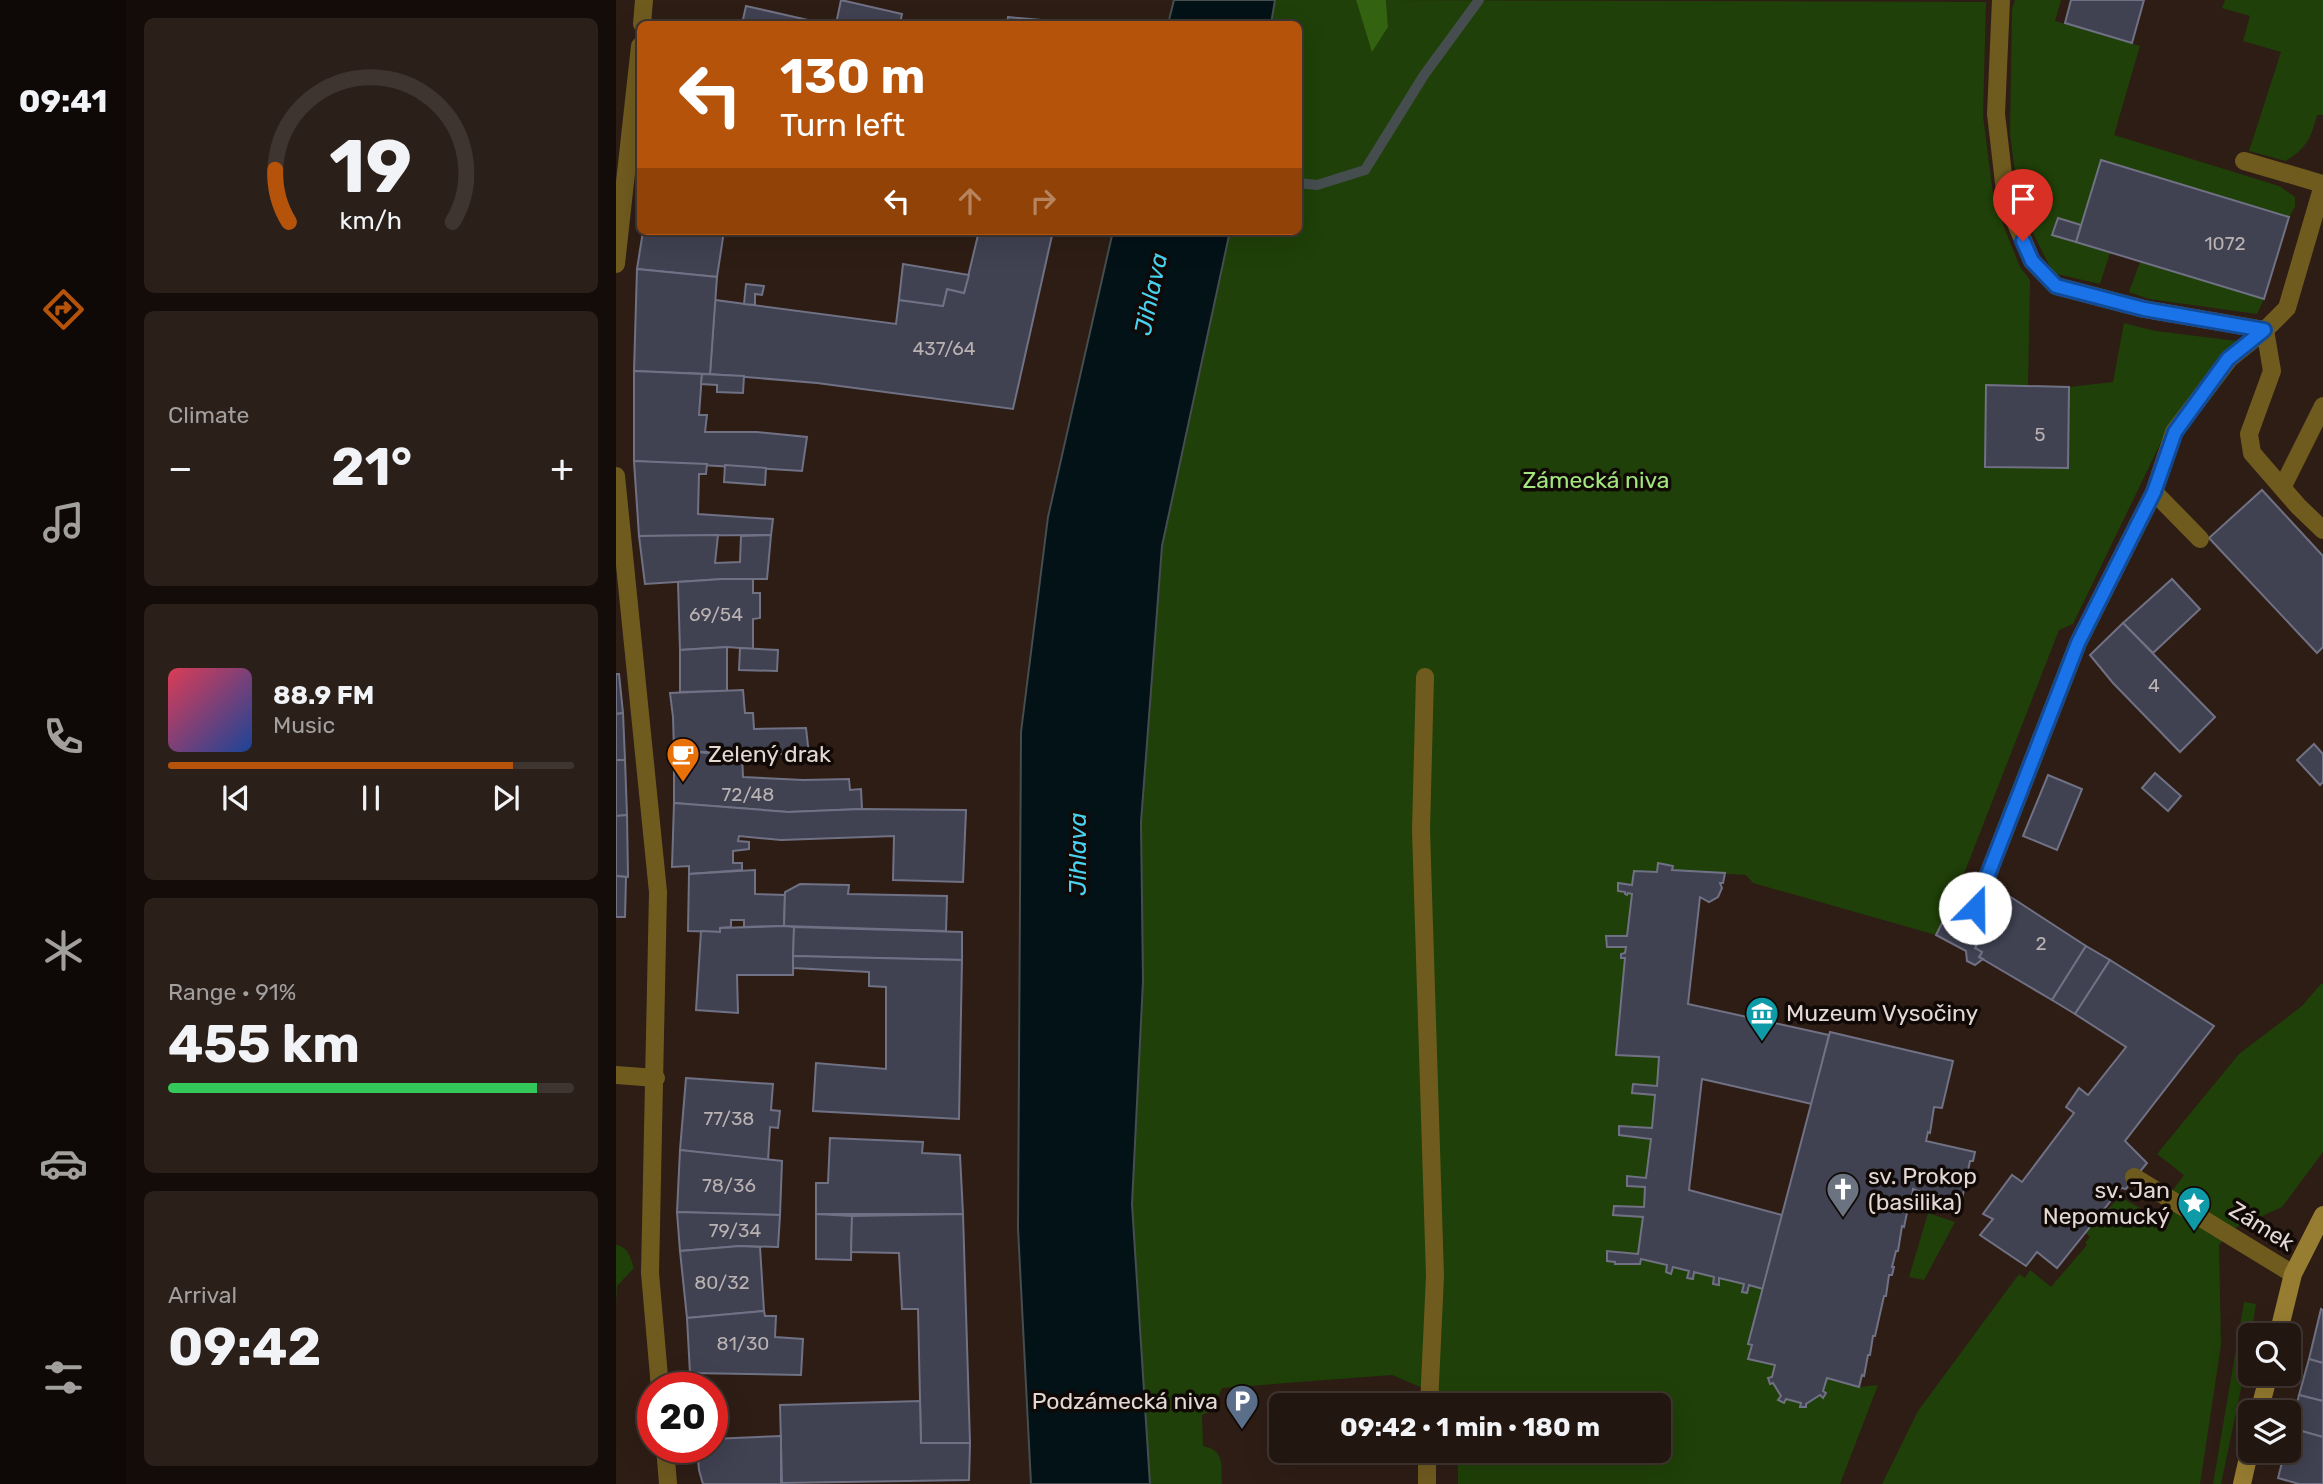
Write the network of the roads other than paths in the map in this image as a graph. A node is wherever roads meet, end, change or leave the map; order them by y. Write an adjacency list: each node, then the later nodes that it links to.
1 (644, 0): 3 (street)
2 (2001, 0): 8 (street)
3 (642, 21)
4 (637, 73): 7 (street)
5 (2244, 161): 6 (street)
6 (2323, 184): 8 (street)
7 (616, 264)
8 (2264, 330): 11 (street); 12 (street)
9 (2323, 406): 11 (street)
10 (616, 476): 18 (street)
11 (2283, 486): 13 (street)
12 (2154, 492): 14 (street); 16 (street)
13 (2323, 530)
14 (2200, 539)
15 (1425, 677): 24 (street)
16 (1975, 908)
17 (616, 1075): 18 (street)
18 (656, 1078): 23 (street)
19 (2134, 1177): 21 (street, Zámek)
20 (2323, 1215): 21 (main road)
21 (2293, 1274): 22 (main road)
22 (2281, 1323)
23 (659, 1372)
24 (1430, 1393)
25 (666, 1463): 28 (street)
26 (1427, 1463): 29 (street)
27 (2247, 1463): 30 (main road)
28 (668, 1484)
29 (1427, 1484)
30 (2242, 1484)

